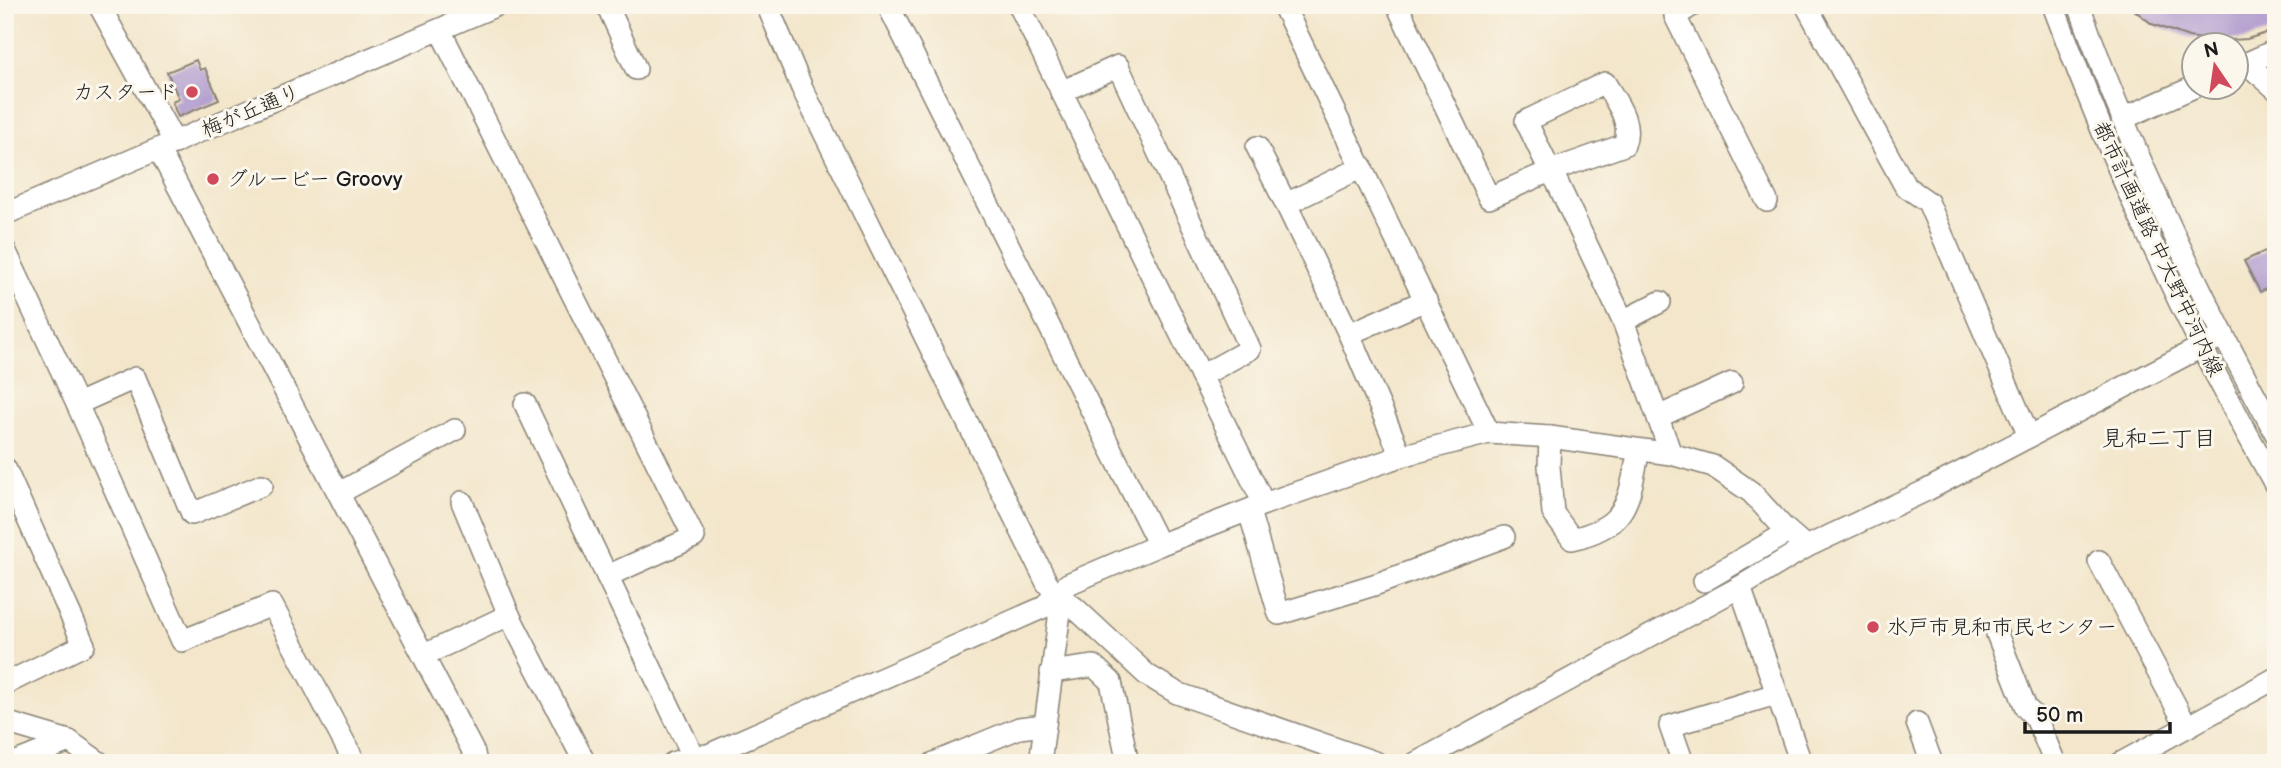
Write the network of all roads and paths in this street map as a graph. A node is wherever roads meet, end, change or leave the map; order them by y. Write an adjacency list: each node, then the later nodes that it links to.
1 (99, 5): 22 (street)
2 (497, 5): 13 (street, 梅が丘通り)
3 (607, 5): 16 (street)
4 (768, 5): 63 (street)
5 (888, 5): 57 (street)
6 (1018, 5): 19 (street)
7 (1283, 5): 24 (street)
8 (1397, 5): 25 (street)
9 (1692, 5): 26 (street)
10 (1806, 5): 44 (street)
11 (2053, 5): 35 (street, 都市計画道路 中大野中河内線)
12 (2079, 5): 21 (street, 都市計画道路 中大野中河内線)
13 (440, 30): 22 (street, 梅が丘通り); 60 (street)
14 (2276, 50): 15 (street)
15 (2250, 62)
16 (636, 69)
17 (2250, 72): 18 (street)
18 (2276, 89)
19 (1061, 92): 36 (street); 36 (street)
20 (2180, 93): 21 (street)
21 (2122, 119): 34 (street, 都市計画道路 中大野中河内線)
22 (167, 147): 28 (street, 梅が丘通り); 52 (street)
23 (1257, 147): 27 (street)
24 (1362, 167): 27 (street); 30 (street)
25 (1550, 171): 25 (street); 32 (street)
26 (1767, 201)
27 (1286, 204): 33 (street)
28 (5, 214)
29 (5, 250): 38 (street)
30 (1426, 300): 33 (street); 42 (street)
31 (1660, 302): 32 (street)
32 (1623, 321): 40 (street)
33 (1349, 334): 48 (street)
34 (2222, 335): 35 (street); 43 (street, 都市計画道路 中大野中河内線)
35 (2200, 346): 44 (street); 51 (street, 都市計画道路 中大野中河内線)
36 (1200, 376): 54 (street)
37 (1732, 383): 40 (street)
38 (77, 404): 50 (street); 79 (street)
39 (525, 404): 60 (street)
40 (1658, 417): 47 (street)
41 (455, 430): 52 (street)
42 (1489, 433): 45 (street); 48 (street)
43 (2276, 434)
44 (2029, 436): 58 (street)
45 (1550, 437): 46 (street); 46 (street)
46 (1639, 450): 47 (street)
47 (1671, 454): 55 (street)
48 (1401, 456): 54 (street)
49 (5, 467): 69 (street)
50 (262, 485)
51 (2276, 486)
52 (339, 494): 66 (street)
53 (462, 502): 64 (street)
54 (1256, 508): 56 (street); 57 (street)
55 (1788, 531): 58 (street); 61 (street)
56 (1504, 537)
57 (1159, 545): 63 (street)
58 (1806, 547): 62 (street)
59 (2098, 561): 74 (street)
60 (607, 576): 76 (street)
61 (1704, 581)
62 (1740, 587): 70 (street); 86 (street)
63 (1056, 594): 67 (street); 76 (street); 85 (street)
64 (509, 615): 66 (street); 81 (street)
65 (1997, 634): 90 (street)
66 (424, 655): 80 (street)
67 (1051, 672): 73 (street); 84 (street)
68 (2276, 678): 74 (street)
69 (5, 684)
70 (1776, 694): 87 (street); 88 (street)
71 (5, 722): 75 (street)
72 (1917, 723): 89 (street)
73 (1045, 725): 82 (street); 83 (street)
74 (2187, 727): 91 (street)
75 (69, 741): 77 (street); 78 (street)
76 (697, 759)
77 (14, 763)
78 (100, 763)
79 (355, 763)
80 (476, 763)
81 (585, 763)
82 (934, 763)
83 (1040, 763)
84 (1128, 763)
85 (1377, 763)
86 (1416, 763)
87 (1683, 763)
88 (1801, 763)
89 (1932, 763)
90 (2055, 763)
91 (2121, 763)

